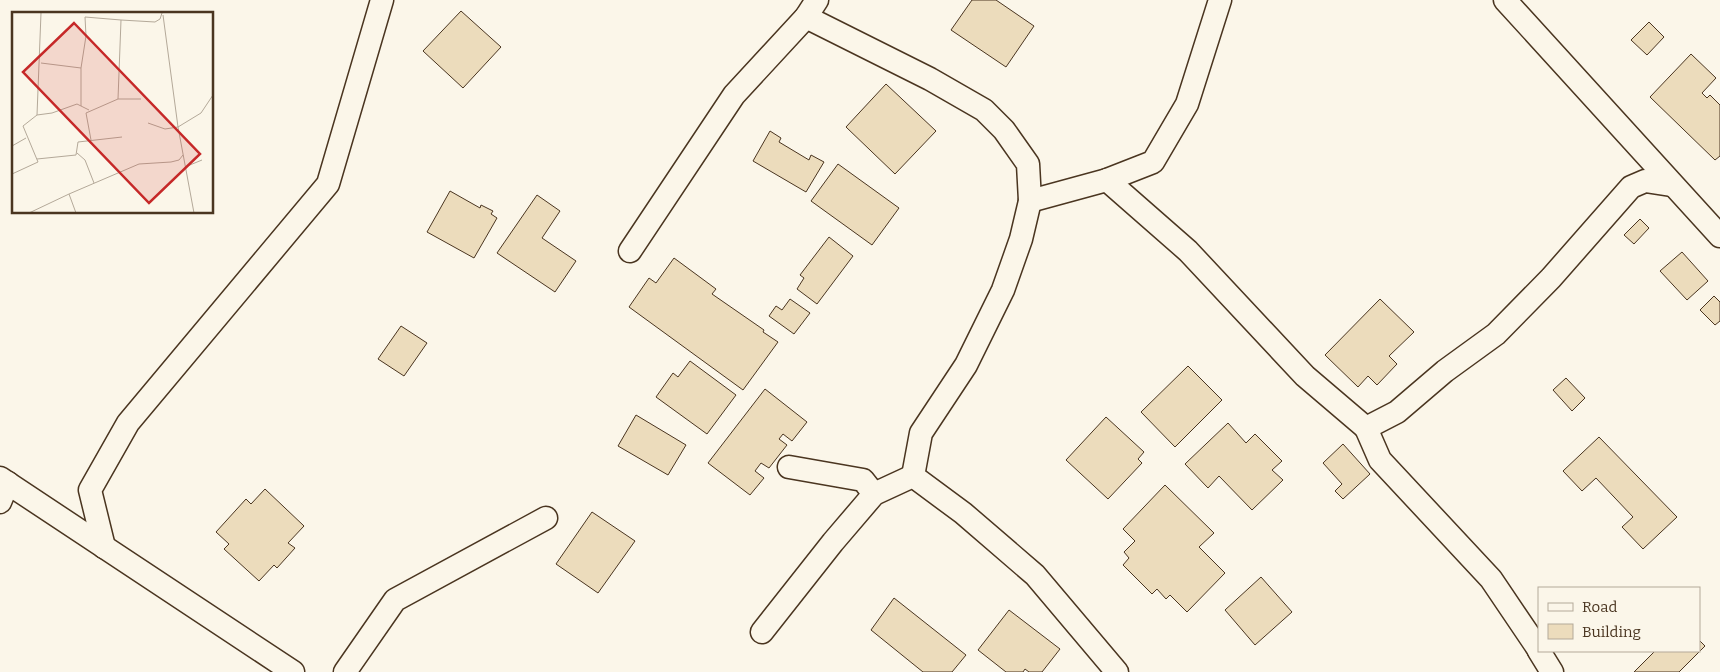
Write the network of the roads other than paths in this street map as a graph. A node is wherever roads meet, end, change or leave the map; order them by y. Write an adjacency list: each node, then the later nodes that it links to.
1 (382, 0): 16 (street)
2 (1220, 0): 5 (street)
3 (1505, 0): 6 (street)
4 (812, 8): 7 (street); 9 (street)
5 (1107, 180): 7 (street); 10 (street)
6 (1671, 185): 8 (street); 10 (street)
7 (1030, 201): 12 (street)
8 (1720, 236)
9 (630, 251)
10 (1366, 428): 18 (street)
11 (789, 467): 14 (street)
12 (913, 476): 14 (street); 22 (street)
13 (3, 487): 16 (street)
14 (874, 494): 17 (street)
15 (546, 518): 21 (street)
16 (104, 547): 20 (street)
17 (762, 632)
18 (1538, 649)
19 (1540, 652): 23 (street)
20 (293, 672)
21 (346, 672)
22 (1117, 672)
23 (1552, 672)

